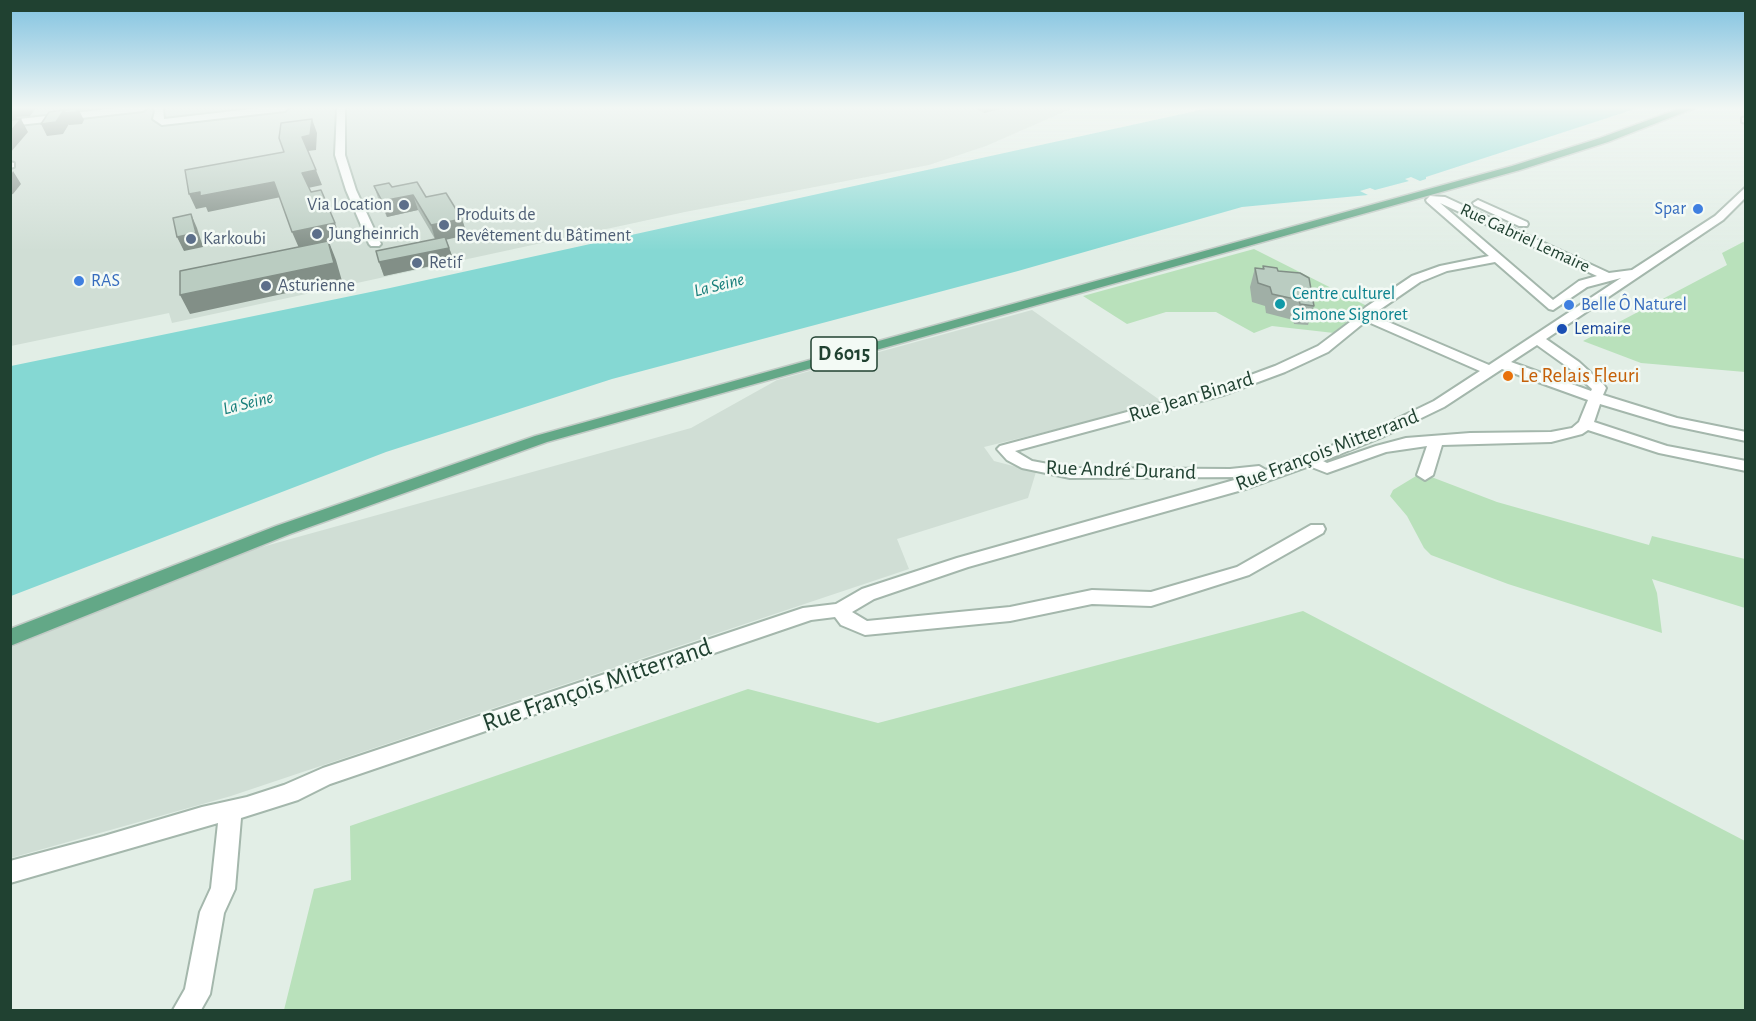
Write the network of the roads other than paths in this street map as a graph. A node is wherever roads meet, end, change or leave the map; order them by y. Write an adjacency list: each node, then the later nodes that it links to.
1 (340, 156): 6 (street)
2 (1555, 156): 24 (main road, D 6015)
3 (1746, 190): 8 (street, Rue François Mitterrand)
4 (1478, 203): 5 (street)
5 (1507, 230): 7 (street, Rue Gabriel Lemaire); 9 (street, Rue Gabriel Lemaire)
6 (375, 244)
7 (1498, 258): 9 (street, Rue Gabriel Lemaire); 10 (street, Rue Jean Binard)
8 (1634, 274): 9 (street, Rue Gabriel Lemaire); 11 (street, Rue François Mitterrand)
9 (1608, 277)
10 (1364, 316): 12 (street); 17 (street, Rue Jean Binard)
11 (1537, 339): 12 (street, Rue François Mitterrand); 13 (street)
12 (1496, 367): 13 (street); 18 (street, Rue François Mitterrand)
13 (1595, 397): 14 (street); 15 (street)
14 (1586, 424): 16 (street); 19 (street)
15 (1746, 437)
16 (1436, 440): 18 (street); 21 (street)
17 (1005, 449): 20 (street, Rue André Durand)
18 (1309, 461): 20 (street, Rue François Mitterrand)
19 (1746, 466)
20 (1278, 472): 23 (street, Rue François Mitterrand)
21 (1425, 475)
22 (1317, 529): 23 (street)
23 (840, 609): 25 (street, Rue François Mitterrand)
24 (10, 638)
25 (231, 810): 26 (street, Rue François Mitterrand); 27 (street)
26 (10, 872)
27 (186, 1011)

